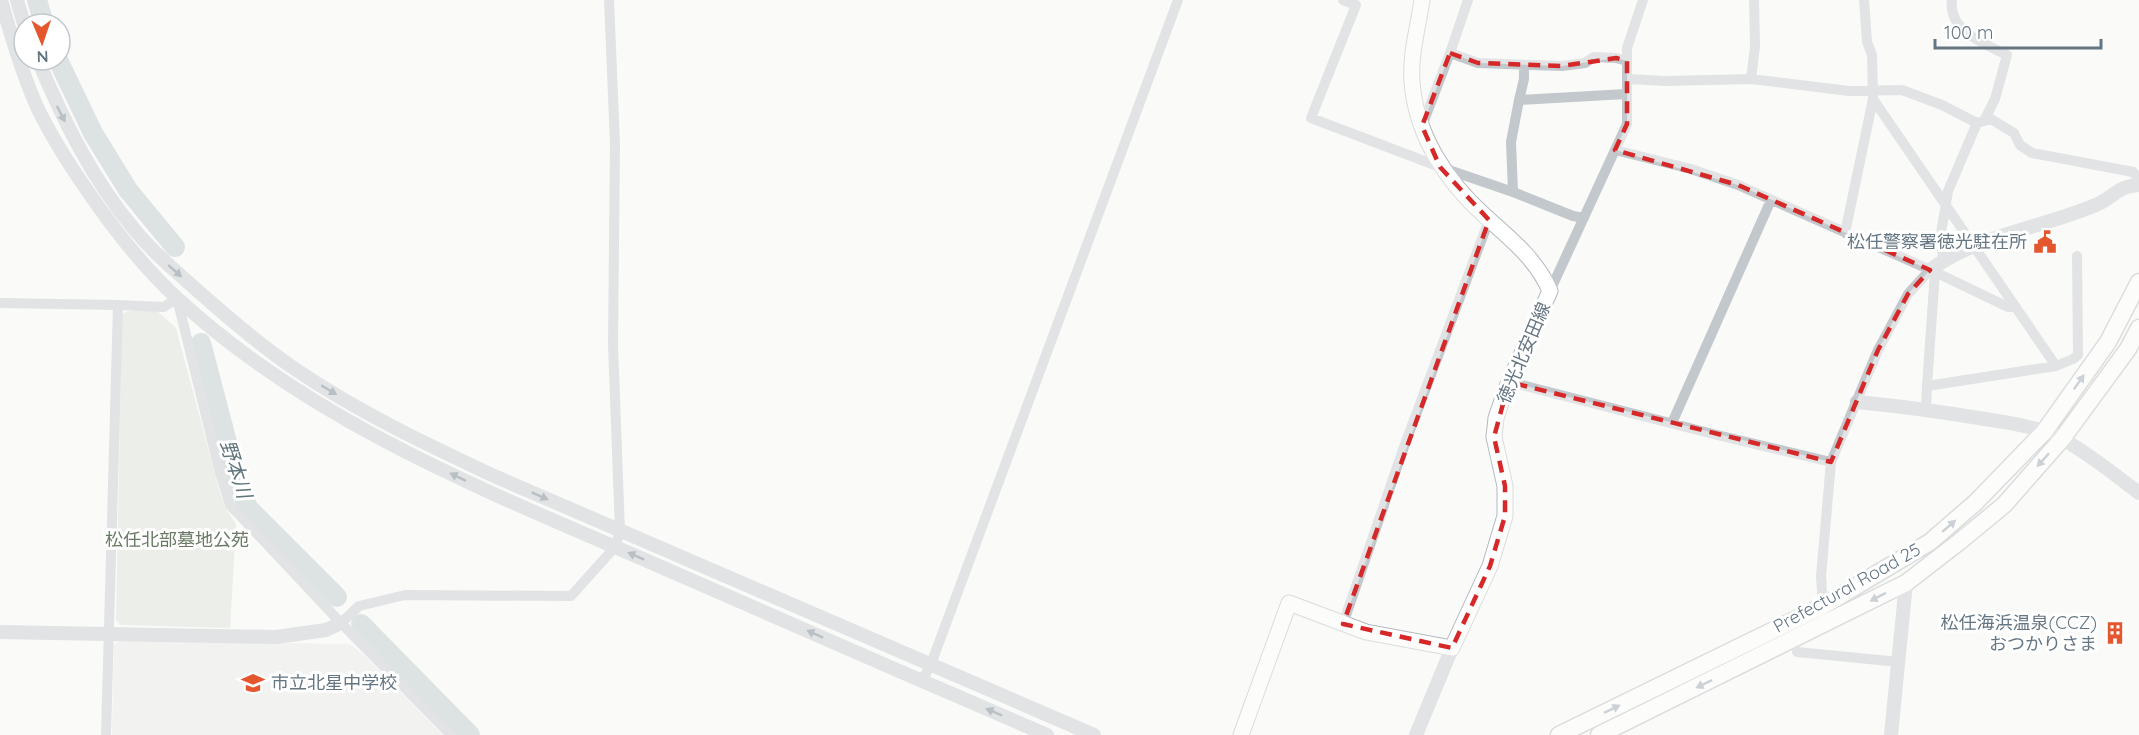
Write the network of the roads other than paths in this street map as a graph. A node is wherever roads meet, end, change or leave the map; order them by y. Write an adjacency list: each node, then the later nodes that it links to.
1 (1, 0): 11 (street)
2 (609, 0): 53 (street)
3 (1178, 0): 64 (street)
4 (1343, 0): 24 (street)
5 (1422, 0): 22 (main road, 徳光北安田線)
6 (1468, 0): 12 (street)
7 (1643, 0): 13 (street)
8 (1754, 0): 17 (street)
9 (1864, 0): 19 (street)
10 (1952, 0): 21 (street)
11 (4, 30): 38 (street)
12 (1450, 53): 14 (street); 22 (street)
13 (1627, 61): 14 (street); 16 (street)
14 (1524, 65): 20 (street)
15 (43, 72): 53 (street, one-way to 53)
16 (1627, 79): 17 (street); 18 (street)
17 (1751, 79): 19 (street)
18 (1626, 94): 20 (street); 23 (street)
19 (1873, 95): 21 (street); 29 (street); 32 (street)
20 (1519, 100): 27 (street)
21 (1981, 122): 25 (street); 29 (street)
22 (1422, 126): 24 (main road, 徳光北安田線)
23 (1615, 150): 28 (street); 30 (street)
24 (1440, 167): 27 (street); 31 (main road, 徳光北安田線)
25 (2139, 178)
26 (2139, 185): 33 (street)
27 (1513, 192): 30 (street)
28 (1771, 200): 32 (street); 48 (street)
29 (1945, 203): 33 (street); 35 (street)
30 (1584, 218): 37 (street)
31 (1489, 220): 37 (main road, 徳光北安田線); 58 (street)
32 (1845, 233): 35 (street)
33 (1973, 245): 35 (street); 41 (street)
34 (2077, 256): 43 (street)
35 (1936, 268): 41 (street); 45 (street); 46 (street)
36 (2139, 282): 49 (main road, Prefectural Road 25, one-way to 36)
37 (1550, 291): 44 (main road, 徳光北安田線)
38 (177, 298): 40 (street); 54 (street, one-way to 38); 57 (street)
39 (0, 303): 40 (street)
40 (118, 304): 60 (street)
41 (2016, 307): 43 (street)
42 (2139, 328): 50 (main road, Prefectural Road 25)
43 (2056, 366): 45 (street)
44 (1510, 382): 48 (street); 61 (main road, 徳光北安田線)
45 (1928, 386): 47 (street)
46 (1857, 402): 47 (street); 51 (street)
47 (1926, 409): 49 (street)
48 (1672, 423): 51 (street)
49 (2044, 432): 50 (street); 56 (main road, Prefectural Road 25, one-way to 49)
50 (2062, 439): 52 (street); 55 (main road, Prefectural Road 25, one-way to 55)
51 (1832, 462): 56 (street)
52 (2139, 493)
53 (620, 532): 54 (street); 64 (street)
54 (615, 547): 57 (street); 65 (street, one-way to 54)
55 (1906, 583): 63 (street); 73 (main road, Prefectural Road 25, one-way to 73)
56 (1823, 606): 72 (main road, Prefectural Road 25, one-way to 56)
57 (341, 623): 60 (street); 67 (street)
58 (1343, 624): 61 (main road); 70 (main road)
59 (0, 632): 60 (street)
60 (108, 634): 66 (street)
61 (1452, 648): 71 (street)
62 (1797, 652): 63 (street)
63 (1899, 662): 74 (street)
64 (931, 664): 65 (street); 69 (street)
65 (922, 681): 68 (street, one-way to 65)
66 (106, 735)
67 (451, 735)
68 (1047, 735)
69 (1094, 735)
70 (1241, 735)
71 (1416, 735)
72 (1559, 735)
73 (1599, 735)
74 (1891, 735)

